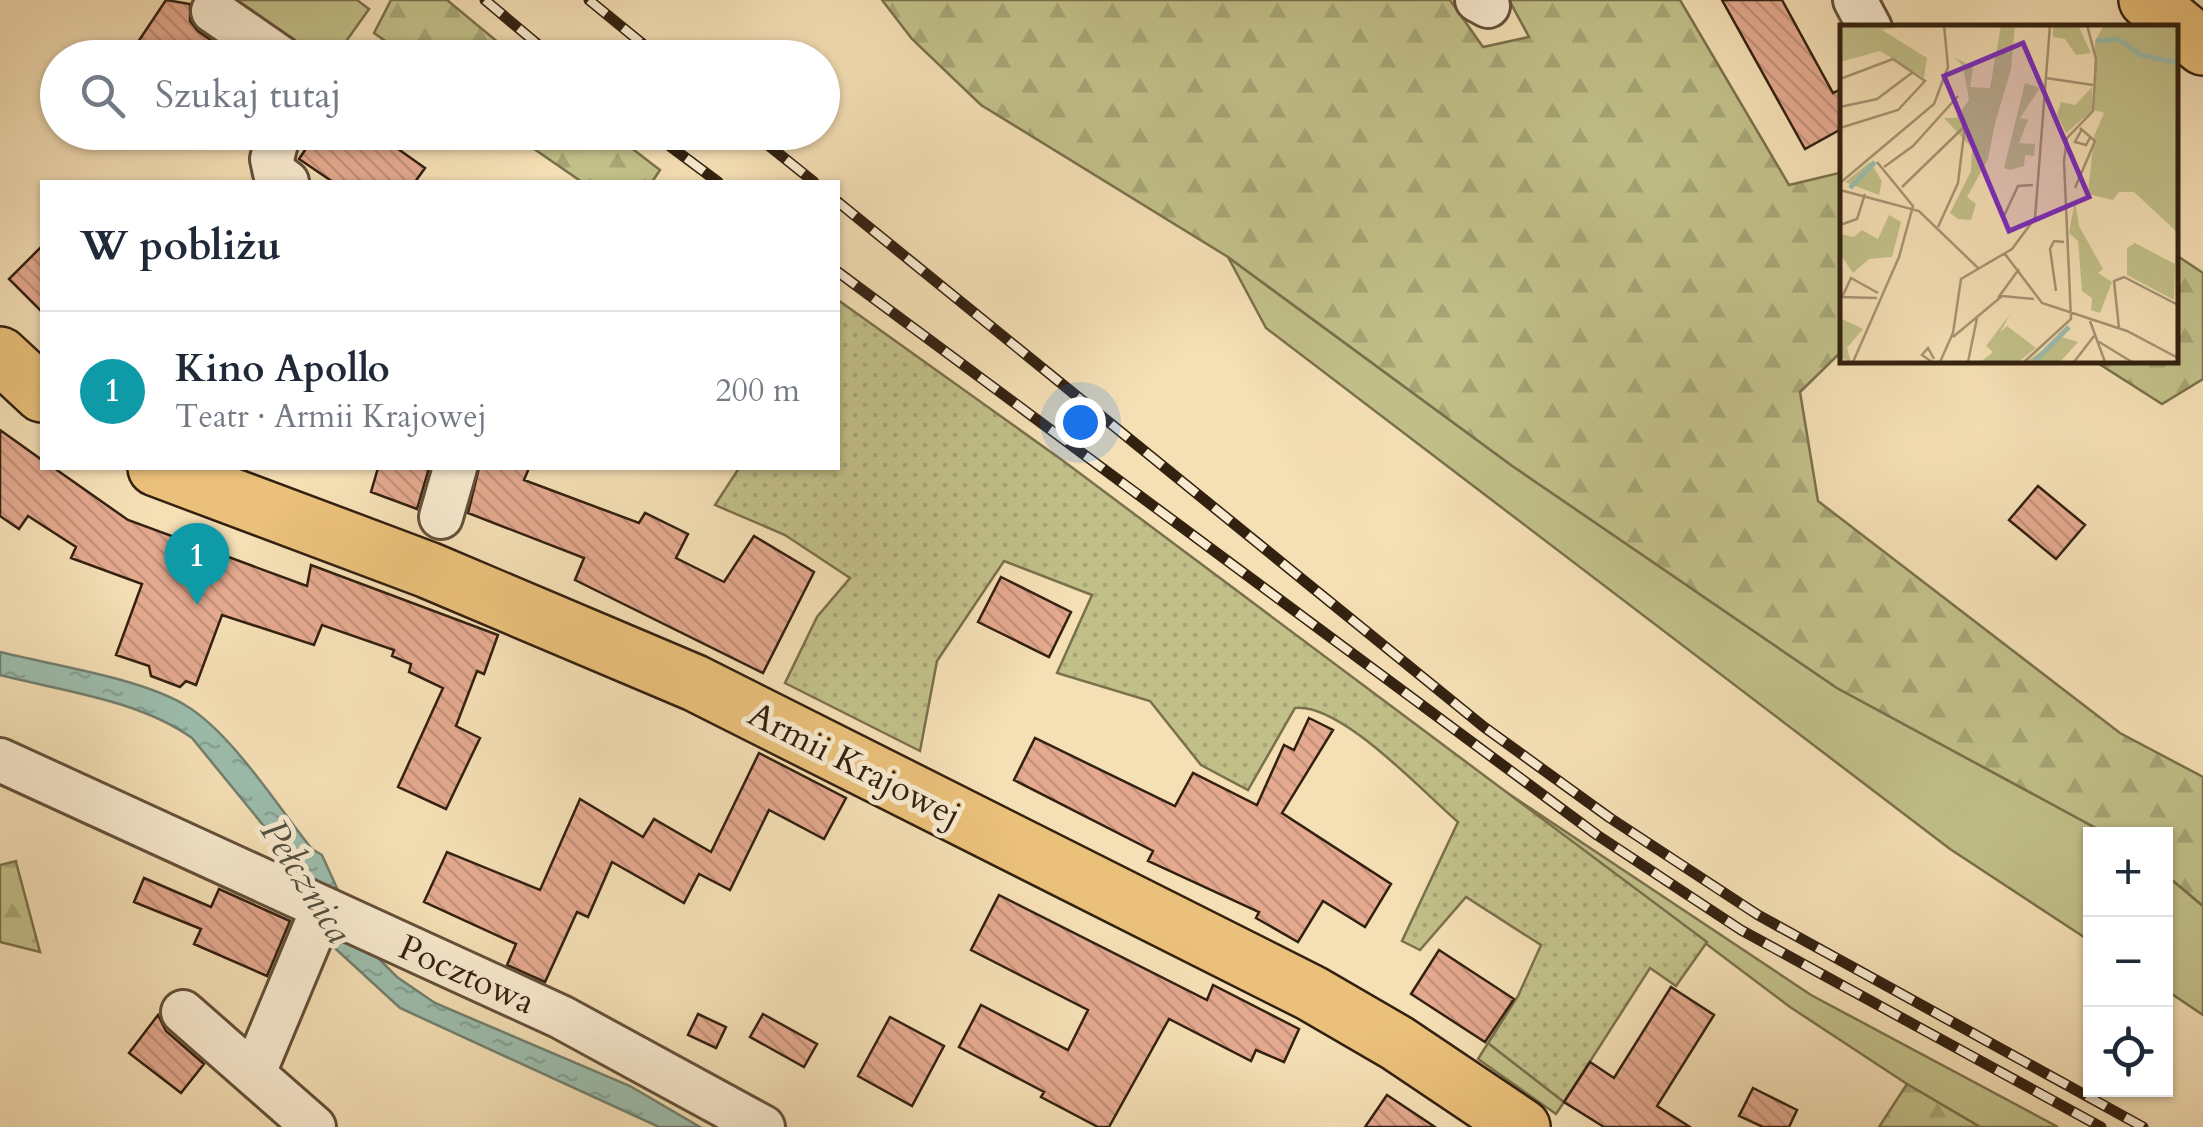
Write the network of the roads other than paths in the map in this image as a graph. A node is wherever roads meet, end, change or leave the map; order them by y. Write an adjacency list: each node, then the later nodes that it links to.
1 (1855, 0): 4 (street)
2 (2147, 0): 5 (main road)
3 (212, 11): 7 (street)
4 (1868, 25)
5 (2177, 25)
6 (2178, 26): 8 (main road)
7 (255, 40)
8 (2203, 47)
9 (274, 150): 10 (street)
10 (285, 180)
11 (0, 355): 12 (main road)
12 (40, 392)
13 (161, 470): 22 (main road, Armii Krajowej)
14 (454, 470): 15 (street)
15 (441, 516)
16 (0, 760): 17 (street, Pocztowa)
17 (322, 918): 19 (street); 21 (street, Pocztowa)
18 (183, 1012): 19 (street)
19 (254, 1073): 20 (street)
20 (314, 1127)
21 (763, 1127)
22 (1522, 1127)

